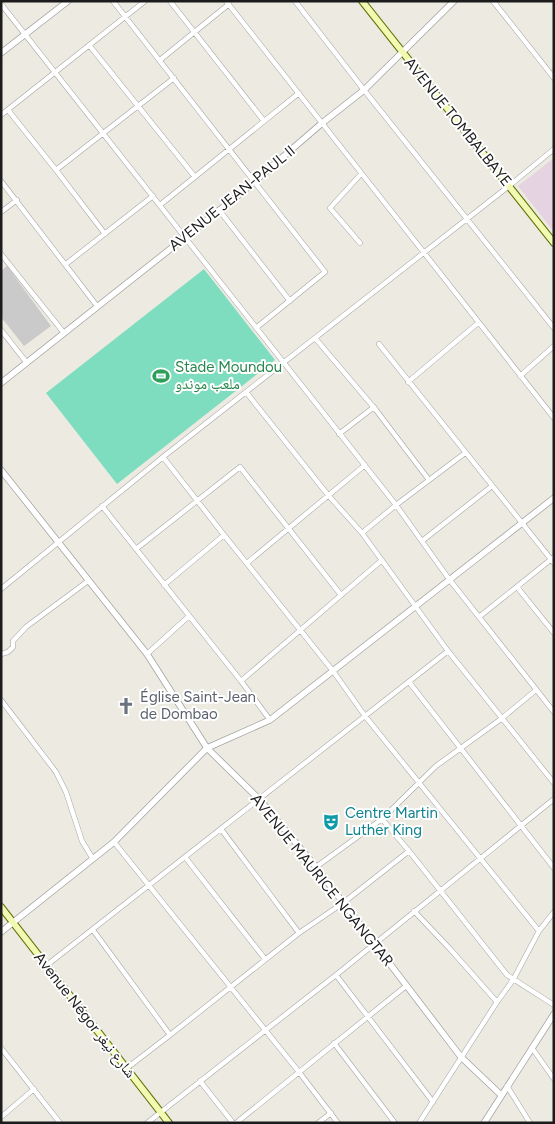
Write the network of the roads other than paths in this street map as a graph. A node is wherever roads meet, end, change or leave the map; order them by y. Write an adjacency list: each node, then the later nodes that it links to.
1 (68, 1): 13 (street)
2 (113, 1): 11 (street)
3 (145, 1): 11 (street)
4 (170, 1): 12 (street)
5 (295, 1): 21 (street)
6 (362, 1): 15 (main road, AVENUE TOMBALBAYE)
7 (454, 1): 15 (street, AVENUE JEAN-PAUL II)
8 (493, 1): 20 (street)
9 (228, 3): 12 (street); 22 (street)
10 (1, 4): 13 (street)
11 (126, 16): 14 (street); 17 (street)
12 (194, 33): 17 (street); 26 (street)
13 (25, 35): 16 (street); 18 (street)
14 (89, 46): 18 (street); 23 (street)
15 (402, 53): 21 (street, AVENUE JEAN-PAUL II); 36 (main road, AVENUE TOMBALBAYE)
16 (1, 54)
17 (160, 60): 19 (street)
18 (54, 72): 24 (street); 28 (street)
19 (174, 78): 23 (street); 29 (street)
20 (554, 78)
21 (364, 90): 27 (street, AVENUE JEAN-PAUL II); 42 (street)
22 (299, 93): 26 (street); 27 (street)
23 (138, 106): 28 (street); 33 (street)
24 (8, 110): 25 (street); 31 (street)
25 (1, 115)
26 (264, 121): 29 (street)
27 (321, 124): 32 (street); 35 (street, AVENUE JEAN-PAUL II)
28 (103, 133): 31 (street); 37 (street)
29 (229, 148): 33 (street); 35 (street)
30 (554, 149): 36 (street)
31 (56, 170): 43 (street)
32 (361, 174): 45 (street); 47 (street)
33 (195, 177): 39 (street)
34 (1, 181): 38 (street)
35 (255, 182): 40 (street, AVENUE JEAN-PAUL II); 50 (street)
36 (509, 186): 42 (street); 46 (main road, AVENUE TOMBALBAYE)
37 (153, 196): 39 (street); 43 (street)
38 (17, 200): 41 (street); 49 (street)
39 (160, 205): 44 (street)
40 (219, 210): 44 (street, AVENUE JEAN-PAUL II); 50 (street)
41 (1, 212)
42 (467, 219): 47 (street); 54 (street)
43 (105, 234): 49 (street)
44 (185, 237): 51 (street, AVENUE JEAN-PAUL II); 53 (street)
45 (360, 243)
46 (554, 243)
47 (423, 253): 52 (street); 57 (street)
48 (1, 254): 56 (street)
49 (66, 264): 51 (street)
50 (290, 301): 53 (street)
51 (97, 306): 56 (street, AVENUE JEAN-PAUL II)
52 (478, 323): 62 (street); 63 (street)
53 (256, 328): 61 (street)
54 (554, 328)
55 (1, 330): 60 (street)
56 (64, 333): 60 (street, AVENUE JEAN-PAUL II)
57 (315, 338): 61 (street); 66 (street)
58 (378, 344): 63 (street)
59 (554, 346): 62 (street)
60 (27, 363): 64 (street, AVENUE JEAN-PAUL II)
61 (283, 363): 65 (street); 68 (street)
62 (520, 376): 67 (street)
63 (408, 382): 69 (street)
64 (1, 383)
65 (246, 392): 70 (street); 75 (street)
66 (374, 407): 68 (street); 73 (street)
67 (554, 418)
68 (339, 434): 71 (street)
69 (465, 453): 73 (street); 74 (street)
70 (163, 457): 77 (street); 79 (street)
71 (365, 466): 75 (street); 78 (street)
72 (1, 470): 85 (street, AVENUE MAURICE NGANGTAR)
73 (428, 480): 78 (street)
74 (492, 486): 80 (street); 84 (street)
75 (328, 496): 81 (street); 82 (street)
76 (554, 498): 80 (street)
77 (197, 500): 81 (street); 83 (street); 86 (street)
78 (396, 505): 82 (street); 84 (street)
79 (102, 506): 85 (street); 86 (street)
80 (522, 523): 88 (street); 90 (street)
81 (288, 528): 89 (street); 95 (street)
82 (362, 533): 87 (street)
83 (224, 535): 89 (street); 92 (street)
84 (422, 540): 90 (street)
85 (58, 542): 91 (street, AVENUE MAURICE NGANGTAR); 94 (street)
86 (136, 549): 92 (street)
87 (382, 560): 95 (street); 96 (street)
88 (553, 560): 93 (street)
89 (246, 563): 99 (street)
90 (450, 579): 96 (street); 98 (street)
91 (88, 581): 102 (street); 103 (street, AVENUE MAURICE NGANGTAR)
92 (164, 585): 97 (street)
93 (517, 587): 98 (street); 100 (street)
94 (1, 589)
95 (341, 596): 99 (street)
96 (415, 606): 101 (street); 104 (street)
97 (189, 616): 103 (street); 105 (street)
98 (479, 617): 107 (street)
99 (301, 630): 104 (street); 105 (street)
100 (554, 633)
101 (448, 651): 106 (street); 111 (street)
102 (1, 654)
103 (147, 654): 113 (street, AVENUE MAURICE NGANGTAR)
104 (333, 671): 110 (street); 112 (street)
105 (241, 681): 112 (street)
106 (409, 682): 110 (street); 114 (street)
107 (536, 690): 109 (street); 111 (street)
108 (1, 700): 126 (street)
109 (554, 712)
110 (366, 716): 115 (street); 117 (street)
111 (502, 719): 114 (street); 116 (street)
112 (270, 720): 113 (street)
113 (207, 748): 117 (street, AVENUE MAURICE NGANGTAR); 122 (street)
114 (460, 749): 115 (street); 120 (street)
115 (419, 782): 119 (street); 125 (street)
116 (554, 783)
117 (259, 798): 121 (street); 127 (street, AVENUE MAURICE NGANGTAR)
118 (554, 799): 120 (street)
119 (382, 819): 123 (street); 127 (street)
120 (520, 825): 125 (street); 128 (street)
121 (221, 829): 124 (street); 139 (street)
122 (114, 842): 126 (street); 129 (street)
123 (409, 850): 130 (street); 131 (street)
124 (185, 857): 129 (street); 141 (street)
125 (480, 857): 130 (street); 137 (street)
126 (93, 859): 135 (street)
127 (316, 868): 131 (street, AVENUE MAURICE NGANGTAR)
128 (554, 868)
129 (148, 886): 136 (street); 145 (street)
130 (440, 890): 133 (street); 144 (street)
131 (343, 903): 139 (street); 140 (street, AVENUE MAURICE NGANGTAR)
132 (1, 907): 135 (main road, Avenue Négor شارع نيغر)
133 (414, 911): 140 (street); 147 (street)
134 (554, 912): 137 (street)
135 (13, 922): 138 (street); 142 (main road, Avenue Négor شارع نيغر)
136 (93, 930): 142 (street); 152 (street)
137 (539, 931): 144 (street)
138 (1, 932)
139 (299, 932): 141 (street)
140 (374, 944): 143 (street); 146 (street, AVENUE MAURICE NGANGTAR)
141 (265, 959): 145 (street)
142 (47, 965): 157 (main road, Avenue Négor شارع نيغر)
143 (336, 975): 150 (street); 151 (street)
144 (513, 980): 147 (street); 148 (street)
145 (230, 986): 151 (street); 152 (street)
146 (406, 986): 150 (street); 156 (street, AVENUE MAURICE NGANGTAR)
147 (497, 1002): 156 (street)
148 (554, 1004)
149 (554, 1014): 154 (street)
150 (367, 1017): 153 (street); 164 (street)
151 (265, 1029): 158 (street); 159 (street)
152 (170, 1035): 157 (street)
153 (334, 1043): 158 (street); 174 (street)
154 (532, 1048): 160 (street); 161 (street)
155 (2, 1050): 162 (street)
156 (461, 1058): 163 (street, AVENUE MAURICE NGANGTAR); 164 (street)
157 (127, 1068): 165 (main road, Avenue Négor شارع نيغر)
158 (299, 1072): 166 (street); 171 (street)
159 (200, 1080): 165 (street); 171 (street)
160 (554, 1080)
161 (507, 1086): 163 (street); 177 (street)
162 (34, 1089): 167 (street); 168 (street)
163 (501, 1095): 176 (street)
164 (433, 1102): 175 (street)
165 (160, 1112): 169 (street); 170 (main road, Avenue Négor شارع نيغر)
166 (331, 1113): 172 (street); 173 (street)
167 (1, 1117)
168 (60, 1123)
169 (147, 1123)
170 (169, 1123)
171 (235, 1123)
172 (318, 1123)
173 (338, 1123)
174 (396, 1123)
175 (419, 1123)
176 (484, 1123)
177 (530, 1123)

